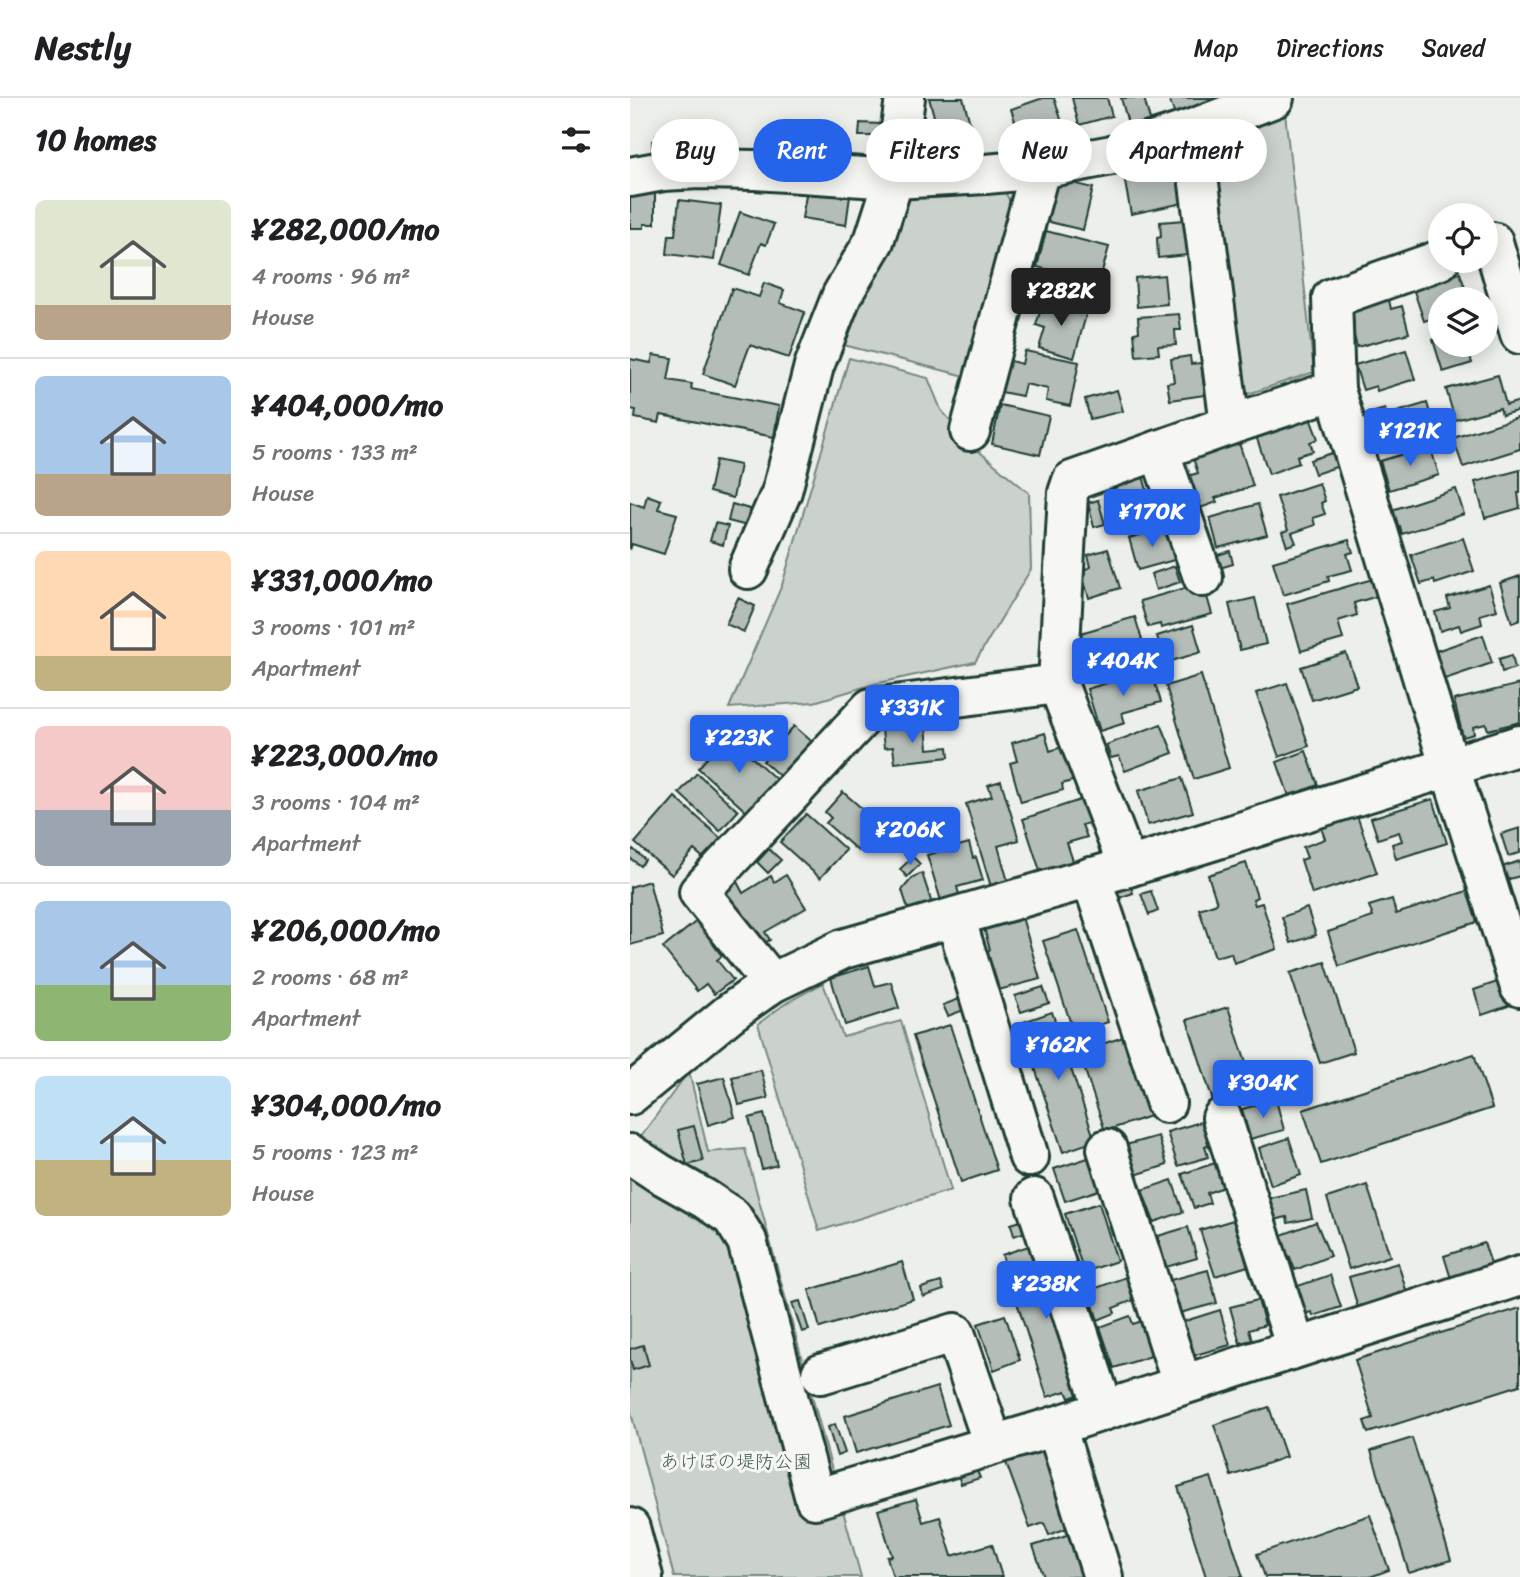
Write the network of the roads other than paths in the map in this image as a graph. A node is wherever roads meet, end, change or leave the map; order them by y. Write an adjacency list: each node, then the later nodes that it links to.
1 (905, 98): 3 (street)
2 (1274, 98): 4 (street)
3 (902, 119)
4 (1218, 119)
5 (630, 177): 6 (street)
6 (866, 177)
7 (893, 182): 17 (street)
8 (1037, 182): 15 (street)
9 (1199, 182): 14 (street)
10 (1500, 239): 12 (street)
11 (1428, 264): 13 (street)
12 (1520, 334)
13 (1335, 390): 14 (street); 21 (street)
14 (1230, 425): 16 (street)
15 (970, 431)
16 (1159, 450): 18 (street); 19 (street)
17 (748, 569)
18 (1203, 577)
19 (1058, 684): 22 (street); 25 (street)
20 (1520, 745): 21 (street)
21 (1450, 768): 22 (street); 26 (street)
22 (1128, 867): 23 (street)
23 (1091, 877): 24 (street); 28 (street)
24 (955, 916): 25 (street); 32 (street)
25 (772, 983): 27 (street)
26 (1520, 987)
27 (630, 1095)
28 (1166, 1103)
29 (1222, 1118): 35 (street)
30 (1107, 1149): 37 (street)
31 (630, 1154): 40 (street)
32 (1029, 1157)
33 (1034, 1198): 38 (street)
34 (1520, 1276): 35 (street)
35 (1296, 1348): 37 (street)
36 (821, 1374): 40 (street)
37 (1182, 1384): 38 (street)
38 (1104, 1410): 39 (street)
39 (1056, 1426): 40 (street); 43 (street)
40 (993, 1444)
41 (630, 1528): 42 (street)
42 (643, 1577)
43 (1102, 1577)

